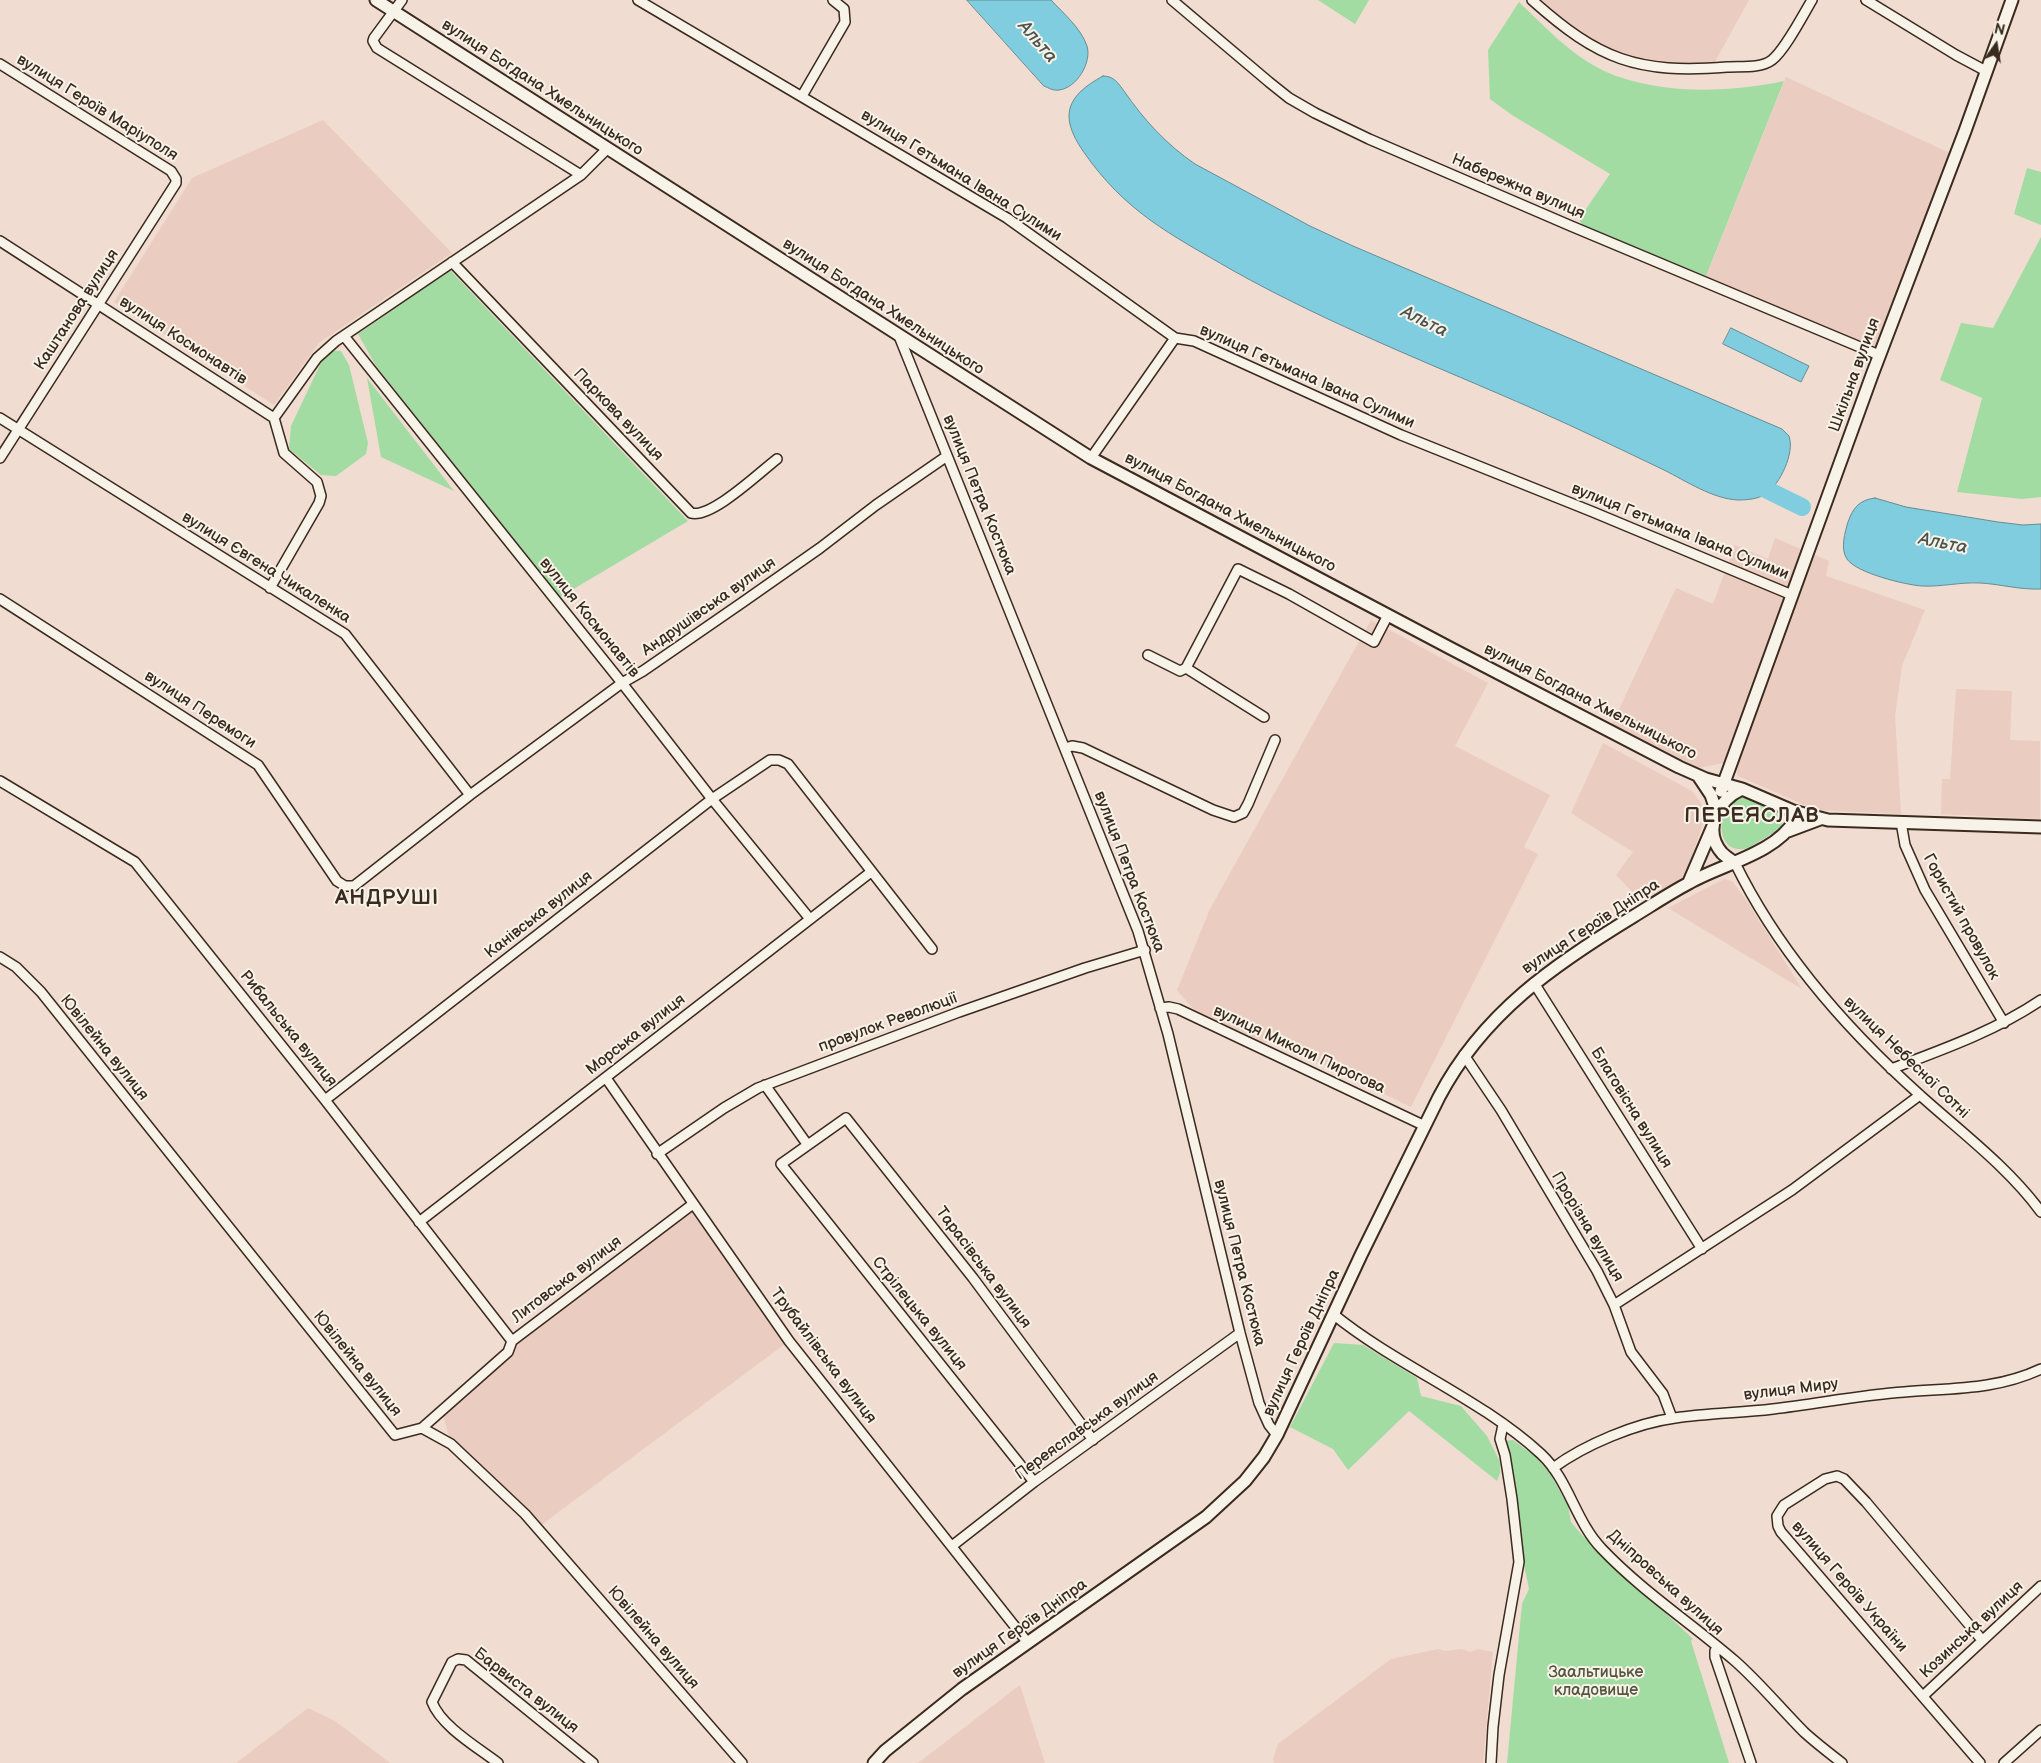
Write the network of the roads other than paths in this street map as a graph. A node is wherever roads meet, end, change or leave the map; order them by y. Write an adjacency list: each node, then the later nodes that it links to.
1 (376, 0): 10 (main road, вулиця Богдана Хмельницького)
2 (402, 0): 10 (street)
3 (638, 0): 13 (street, вулиця Гетьмана Івана Сулими)
4 (833, 0): 13 (street)
5 (1172, 0): 23 (street, Набережна вулиця)
6 (1532, 0): 7 (street)
7 (1812, 0)
8 (1866, 0): 12 (street)
9 (2012, 0): 12 (main road, Шкільна вулиця)
10 (393, 12): 14 (main road, вулиця Богдана Хмельницького); 15 (street)
11 (0, 64): 16 (street, вулиця Героїв Маріуполя)
12 (1986, 71): 23 (main road, Шкільна вулиця)
13 (802, 96): 22 (street, вулиця Гетьмана Івана Сулими)
14 (607, 149): 15 (street); 21 (main road, вулиця Богдана Хмельницького)
15 (581, 175): 18 (street)
16 (176, 179): 19 (street, Каштанова вулиця)
17 (0, 241): 19 (street, вулиця Космонавтів)
18 (452, 262): 20 (street); 30 (street, Паркова вулиця)
19 (97, 304): 25 (street, вулиця Космонавтів); 26 (street, Каштанова вулиця)
20 (344, 336): 25 (street); 37 (street, вулиця Космонавтів)
21 (899, 336): 27 (street, вулиця Петра Костюка); 29 (main road, вулиця Богдана Хмельницького)
22 (1174, 338): 29 (street); 32 (street, вулиця Гетьмана Івана Сулими)
23 (1879, 355): 32 (main road, Шкільна вулиця)
24 (0, 418): 26 (street, вулиця Євгена Чикаленка)
25 (274, 418): 31 (street)
26 (18, 430): 28 (street, Каштанова вулиця); 31 (street, вулиця Євгена Чикаленка)
27 (947, 456): 37 (street, Андрушівська вулиця); 40 (street, вулиця Петра Костюка)
28 (0, 458)
29 (1091, 458): 34 (main road, вулиця Богдана Хмельницького)
30 (777, 459)
31 (270, 588): 46 (street, вулиця Євгена Чикаленка)
32 (1792, 594): 41 (main road, Шкільна вулиця)
33 (0, 599): 58 (street, вулиця Перемоги)
34 (1388, 615): 36 (street); 42 (main road, вулиця Богдана Хмельницького)
35 (1148, 655): 36 (street)
36 (1186, 668): 38 (street)
37 (622, 683): 46 (street, Андрушівська вулиця); 47 (street, вулиця Космонавтів)
38 (1264, 717)
39 (1275, 740): 40 (street)
40 (1065, 748): 61 (street, вулиця Петра Костюка)
41 (1731, 762): 42 (main road, вулиця Богдана Хмельницького); 44 (main road, Шкільна вулиця); 45 (main road)
42 (1698, 776): 44 (main road, вулиця Богдана Хмельницького); 49 (main road, вулиця Богдана Хмельницького)
43 (0, 781): 72 (street, Рибальська вулиця)
44 (1723, 785): 45 (main road, вулиця Богдана Хмельницького); 49 (main road, Шкільна вулиця)
45 (1742, 789): 48 (main road, вулиця Богдана Хмельницького); 49 (main road)
46 (470, 795): 58 (street, Андрушівська вулиця)
47 (712, 799): 56 (street, Канівська вулиця); 59 (street, вулиця Космонавтів); 72 (street, Канівська вулиця)
48 (1793, 811): 50 (main road); 54 (main road)
49 (1717, 813): 52 (main road, Шкільна вулиця)
50 (1820, 819): 51 (main road); 54 (main road)
51 (1901, 822): 53 (main road); 66 (street, Гористий провулок)
52 (1713, 826): 55 (main road); 57 (main road, Шкільна вулиця)
53 (2041, 827)
54 (1788, 831): 55 (main road, вулиця Героїв Дніпра)
55 (1734, 863): 57 (main road, вулиця Героїв Дніпра); 68 (street, вулиця Небесної Сотні)
56 (871, 872): 59 (street, Морська вулиця); 60 (street)
57 (1690, 882): 63 (main road, вулиця Героїв Дніпра)
58 (345, 886)
59 (810, 919): 69 (street, Морська вулиця)
60 (932, 949)
61 (1145, 950): 65 (street, вулиця Петра Костюка); 70 (street, провулок Революції)
62 (0, 957): 87 (street, Ювілейна вулиця)
63 (1534, 983): 67 (main road, вулиця Героїв Дніпра); 79 (street, Благовісна вулиця)
64 (2041, 1000): 66 (street)
65 (1160, 1008): 73 (street, вулиця Миколи Пирогова); 82 (street, вулиця Петра Костюка)
66 (2004, 1023): 68 (street)
67 (1464, 1055): 73 (main road, вулиця Героїв Дніпра); 80 (street, Прорізна вулиця)
68 (1891, 1069): 71 (street, вулиця Небесної Сотні)
69 (606, 1078): 75 (street, Трубайлівська вулиця); 78 (street, Морська вулиця)
70 (765, 1085): 74 (street); 75 (street, провулок Революції)
71 (1920, 1095): 77 (street, вулиця Небесної Сотні); 79 (street)
72 (325, 1100): 78 (street, Рибальська вулиця)
73 (1424, 1126): 81 (main road, вулиця Героїв Дніпра)
74 (807, 1144): 89 (street, Тарасівська вулиця); 91 (street, Стрілецька вулиця)
75 (657, 1154): 76 (street, Трубайлівська вулиця)
76 (693, 1204): 83 (street, Литовська вулиця); 92 (street, Трубайлівська вулиця)
77 (2041, 1212)
78 (419, 1222): 83 (street, Рибальська вулиця)
79 (1702, 1249): 80 (street)
80 (1614, 1305): 85 (street, Прорізна вулиця)
81 (1333, 1314): 86 (street, Дніпровська вулиця); 88 (main road, вулиця Героїв Дніпра)
82 (1240, 1333): 88 (street, вулиця Петра Костюка); 89 (street, Переяславська вулиця)
83 (512, 1341): 87 (street, Литовська вулиця)
84 (2041, 1369): 85 (street, вулиця Миру)
85 (1672, 1418): 90 (street, вулиця Миру)
86 (1503, 1425): 90 (street, Дніпровська вулиця); 103 (street)
87 (422, 1428): 101 (street, Ювілейна вулиця)
88 (1277, 1435): 95 (main road, вулиця Героїв Дніпра)
89 (1093, 1440): 91 (street, Переяславська вулиця)
90 (1553, 1468): 96 (street, Дніпровська вулиця)
91 (1034, 1482): 92 (street, Переяславська вулиця)
92 (952, 1546): 95 (street, Трубайлівська вулиця)
93 (2041, 1586): 94 (street, Козинська вулиця)
94 (1982, 1640): 97 (street, Козинська вулиця); 97 (street, вулиця Героїв України)
95 (1028, 1643): 102 (main road, вулиця Героїв Дніпра)
96 (1717, 1647): 104 (street, Дніпровська вулиця); 105 (street)
97 (1922, 1696): 106 (street, вулиця Героїв України)
98 (2041, 1730): 107 (street)
99 (498, 1763): 100 (street, Барвиста вулиця)
100 (593, 1763)
101 (742, 1763)
102 (874, 1763)
103 (1491, 1763)
104 (1751, 1763)
105 (1842, 1763)
106 (1980, 1763)
107 (2004, 1763)

